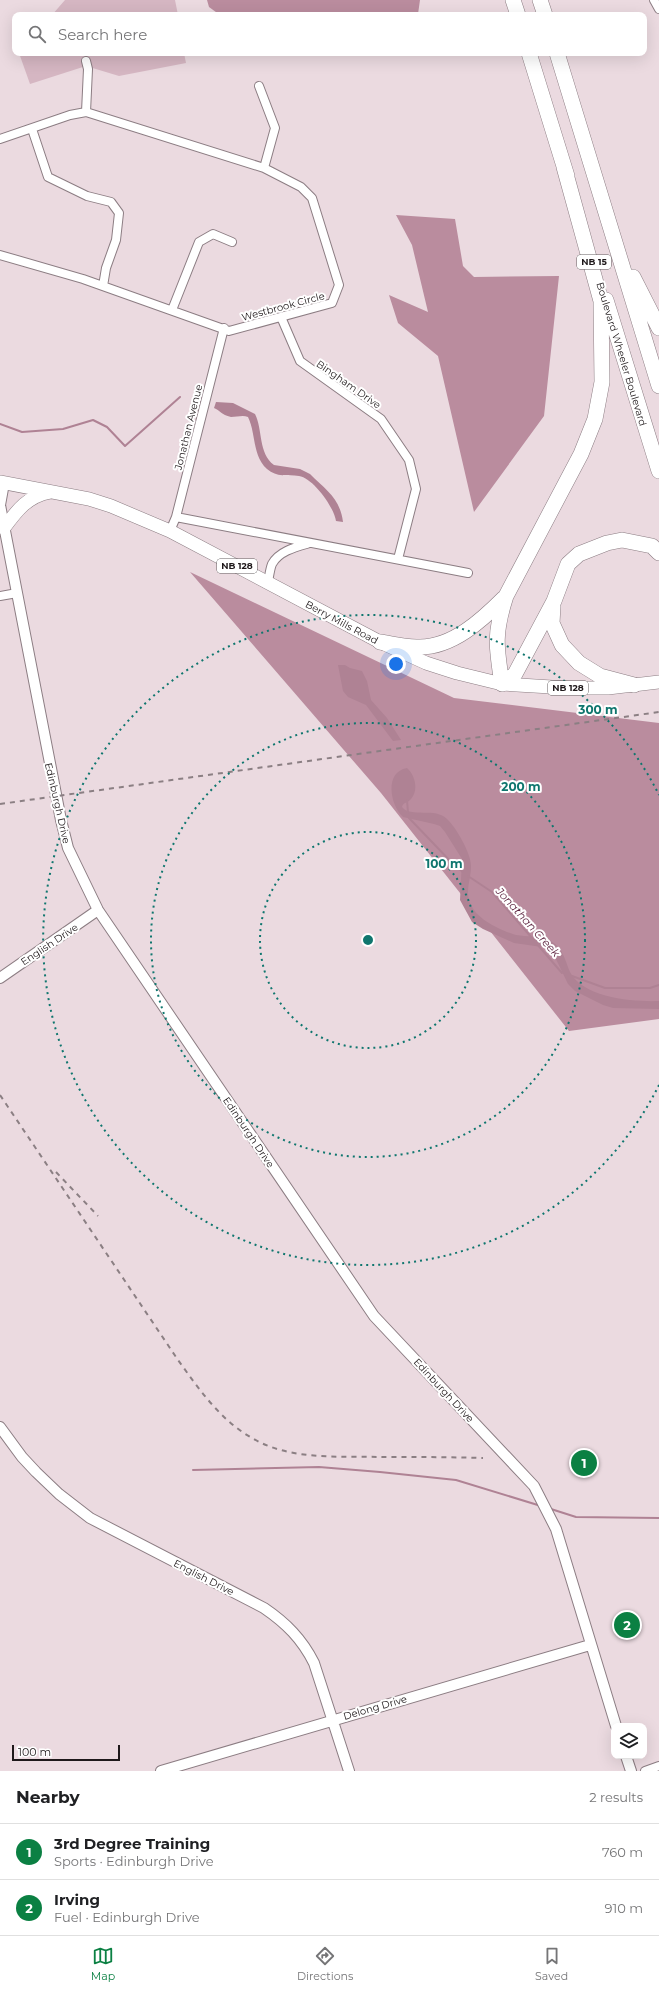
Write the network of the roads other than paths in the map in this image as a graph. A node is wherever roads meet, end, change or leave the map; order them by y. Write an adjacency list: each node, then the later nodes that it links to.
1 (513, 0): 5 (highway)
2 (540, 0): 6 (highway)
3 (654, 0): 4 (street)
4 (659, 9)
5 (517, 12)
6 (544, 12)
7 (530, 56): 14 (highway, Boulevard Wheeler Boulevard / NB 15)
8 (558, 56): 17 (highway, NB 15)
9 (86, 61): 11 (street)
10 (259, 86): 15 (street)
11 (86, 112): 12 (street, Westbrook Circle); 15 (street, Westbrook Circle)
12 (32, 129): 13 (street, Westbrook Circle); 19 (street)
13 (0, 139)
14 (564, 167): 25 (highway, Boulevard Wheeler Boulevard / NB 15); 38 (highway)
15 (264, 168): 21 (street, Westbrook Circle)
16 (232, 242): 20 (street)
17 (615, 242): 23 (highway); 24 (highway, NB 15)
18 (0, 255): 19 (street, Westbrook Circle)
19 (103, 286): 20 (street, Westbrook Circle)
20 (172, 310): 22 (street, Westbrook Circle)
21 (281, 317): 22 (street, Westbrook Circle); 33 (street, Bingham Drive)
22 (224, 328): 28 (street, Jonathan Avenue)
23 (659, 328)
24 (659, 386)
25 (659, 471)
26 (2, 483): 27 (main road, NB 128); 29 (street, Edinburgh Drive)
27 (52, 492): 29 (main road); 30 (main road, Berry Mills Road / NB 128)
28 (176, 517): 30 (street, Jonathan Avenue); 31 (street)
29 (2, 524): 36 (street, Edinburgh Drive)
30 (170, 530): 35 (main road, Berry Mills Road / NB 128)
31 (314, 542): 33 (street); 35 (street)
32 (659, 553): 39 (highway)
33 (398, 559): 34 (street)
34 (468, 573)
35 (268, 582): 40 (main road, Berry Mills Road / NB 128)
36 (17, 593): 37 (street); 44 (street, Edinburgh Drive)
37 (0, 596)
38 (506, 596): 40 (highway); 42 (highway)
39 (554, 600): 42 (highway); 43 (highway)
40 (380, 642): 42 (main road, Berry Mills Road / NB 128)
41 (659, 682): 43 (main road, Berry Mills Road / NB 128)
42 (502, 684): 43 (main road, Berry Mills Road / NB 128)
43 (634, 685)
44 (98, 910): 45 (street, English Drive); 47 (street, Edinburgh Drive)
45 (0, 978)
46 (0, 1427): 48 (street, English Drive)
47 (590, 1645): 48 (street, Delong Drive); 49 (street, Edinburgh Drive)
48 (332, 1720): 52 (street, Delong Drive); 53 (street, English Drive)
49 (615, 1723)
50 (627, 1759): 54 (street)
51 (659, 1766): 55 (street)
52 (161, 1771)
53 (349, 1771)
54 (630, 1771)
55 (645, 1771)

